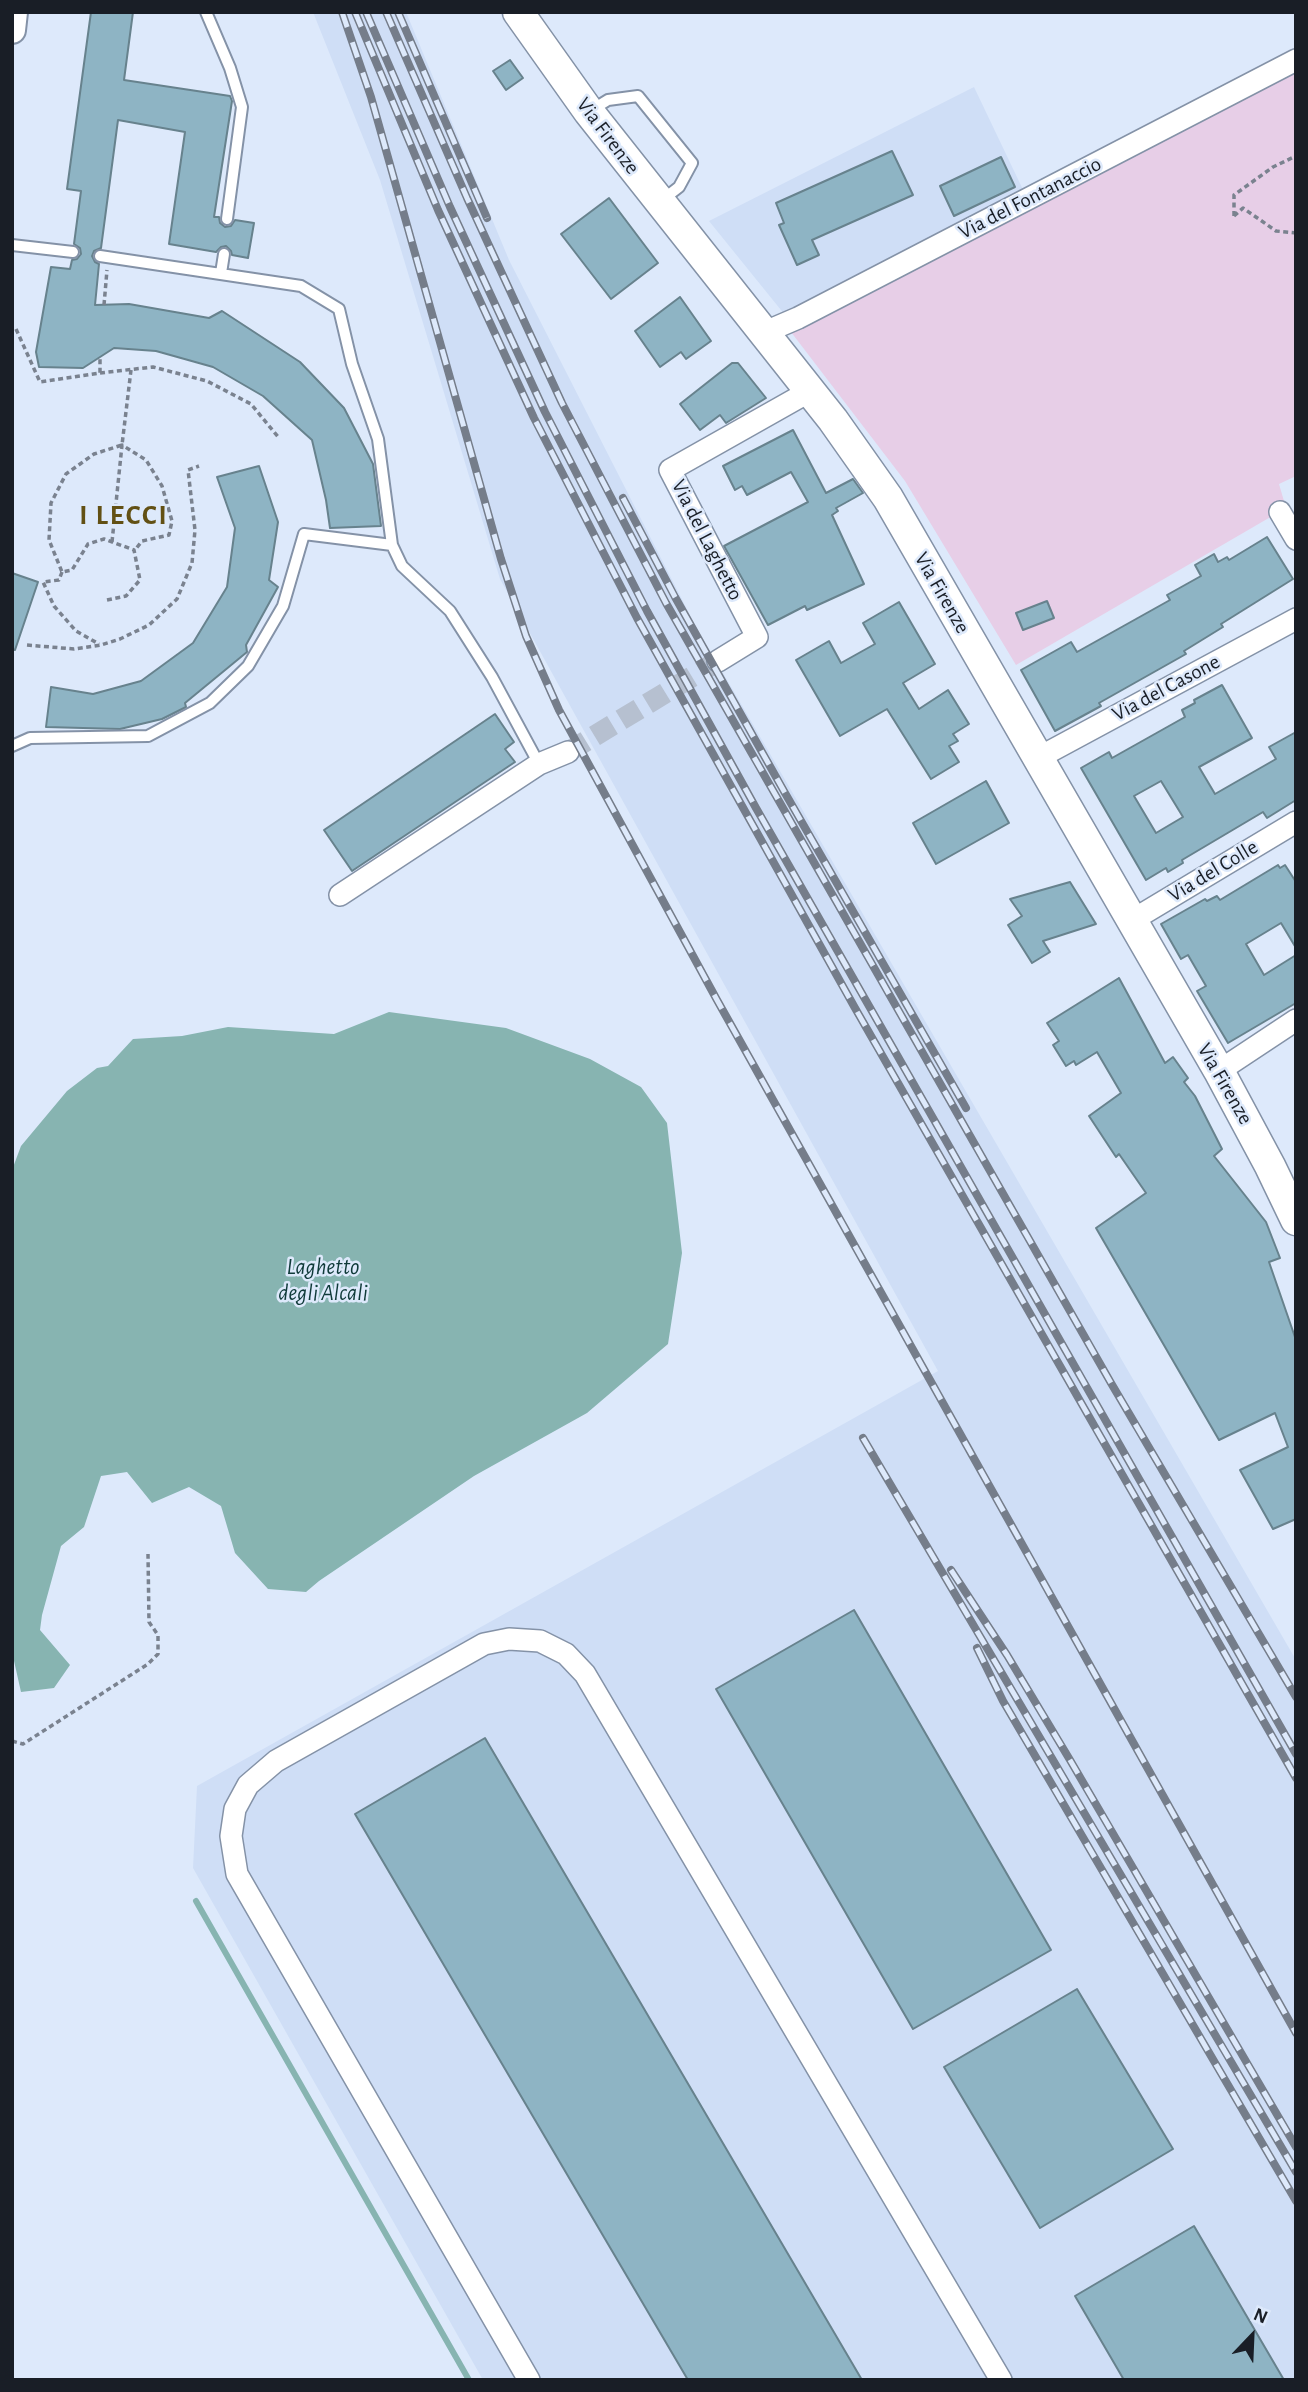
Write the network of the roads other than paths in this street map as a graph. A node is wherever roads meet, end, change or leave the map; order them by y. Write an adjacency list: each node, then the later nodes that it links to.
1 (14, 12): 4 (street)
2 (206, 12): 8 (lane)
3 (518, 12): 6 (main road, Via Firenze)
4 (12, 30)
5 (1296, 60): 14 (street, Via del Fontanaccio)
6 (589, 112): 7 (main road, Via Firenze); 7 (lane)
7 (659, 202): 14 (main road, Via Firenze)
8 (227, 219)
9 (12, 245): 10 (lane)
10 (73, 252)
11 (224, 254): 13 (lane)
12 (104, 257): 13 (lane)
13 (221, 273): 18 (lane)
14 (763, 333): 15 (main road, Via Firenze)
15 (810, 391): 20 (street, Via del Laghetto); 23 (main road, Via Firenze)
16 (1280, 512): 17 (street)
17 (1296, 539)
18 (391, 545): 21 (lane); 24 (lane)
19 (1296, 620): 23 (street, Via del Casone)
20 (718, 661)
21 (12, 746)
22 (568, 752): 24 (street)
23 (1038, 758): 27 (main road, Via Firenze)
24 (538, 764): 26 (street)
25 (1296, 822): 27 (street, Via del Colle)
26 (340, 895)
27 (1131, 921): 29 (main road, Via Firenze)
28 (1296, 1020): 29 (street)
29 (1219, 1071): 30 (main road, Via Firenze)
30 (1296, 1220)
31 (529, 2380): 32 (street)
32 (1001, 2380)

